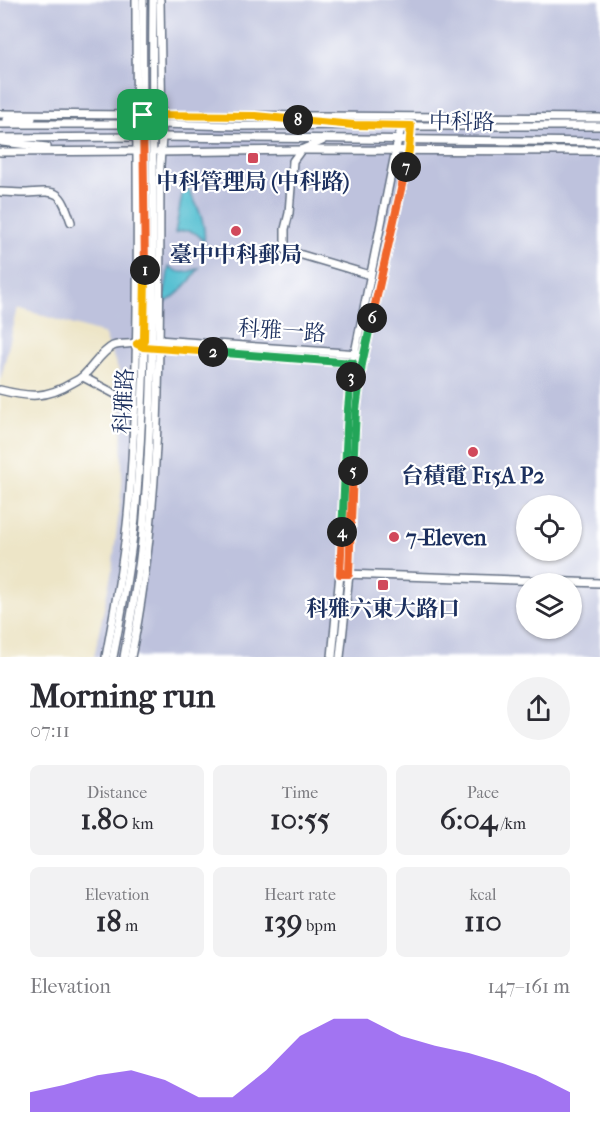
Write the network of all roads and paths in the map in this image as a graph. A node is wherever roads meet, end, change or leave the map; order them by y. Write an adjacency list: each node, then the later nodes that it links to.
1 (136, 0): 7 (street, 科雅路)
2 (143, 0): 7 (street, 科雅路)
3 (153, 0): 8 (street, 科雅路)
4 (160, 0): 9 (street, 科雅路)
5 (0, 114): 6 (street, 中科路)
6 (68, 115): 7 (street, 中科路); 13 (street)
7 (140, 115): 8 (street, 中科路); 14 (street, 科雅路)
8 (152, 115): 9 (street, 中科路); 15 (street, 科雅路)
9 (162, 115): 10 (street, 中科路); 16 (street, 科雅路)
10 (255, 116): 11 (street, 中科路); 17 (street)
11 (407, 117): 12 (street, 中科路); 18 (street); 19 (street)
12 (600, 118)
13 (0, 123): 14 (street, 中科路)
14 (140, 124): 15 (street, 中科路); 21 (street, 科雅路)
15 (152, 124): 16 (street, 中科路); 21 (street, 科雅路)
16 (162, 124): 17 (street, 中科路); 22 (street, 科雅路)
17 (354, 125): 18 (street, 中科路)
18 (401, 126): 19 (street, 中科路); 23 (street)
19 (411, 126): 20 (street, 中科路); 24 (street)
20 (600, 126)
21 (144, 137): 22 (street, 中科路); 25 (street, 中科路); 32 (street, 科雅路); 33 (street, 科雅路)
22 (162, 137): 26 (street, 中科路); 36 (street, 科雅路)
23 (398, 139): 24 (street, 中科路); 26 (street, 中科路); 29 (street)
24 (410, 139): 27 (street, 中科路); 30 (street)
25 (0, 140): 31 (street)
26 (327, 140): 28 (street)
27 (600, 142)
28 (301, 150): 29 (street, 中科路); 36 (street, 中科路); 39 (street)
29 (396, 150): 30 (street, 中科路); 39 (street)
30 (409, 150): 34 (street, 中科路); 42 (street)
31 (74, 151): 32 (street, 中科路); 35 (street, 中科路)
32 (140, 151): 33 (street, 中科路); 40 (street, 科雅路)
33 (152, 151): 36 (street, 中科路); 40 (street, 科雅路)
34 (600, 151)
35 (0, 152)
36 (161, 152): 40 (street, 科雅路)
37 (0, 192): 38 (street)
38 (71, 222)
39 (370, 274): 41 (street)
40 (149, 344): 41 (street, 科雅一路); 43 (street, 科雅一路); 45 (street); 51 (street, 科雅路); 52 (street, 科雅路); 53 (street, 科雅路); 54 (street, 科雅路)
41 (354, 353): 42 (street, 科雅一路); 43 (street)
42 (364, 354): 44 (street)
43 (353, 363): 44 (street, 科雅一路); 48 (street)
44 (362, 364): 49 (street)
45 (82, 377): 46 (street); 47 (street)
46 (0, 390)
47 (117, 395)
48 (340, 574): 49 (street); 55 (street)
49 (349, 574): 50 (street); 56 (street)
50 (600, 583)
51 (106, 657)
52 (113, 657)
53 (124, 657)
54 (131, 657)
55 (332, 657)
56 (340, 657)

